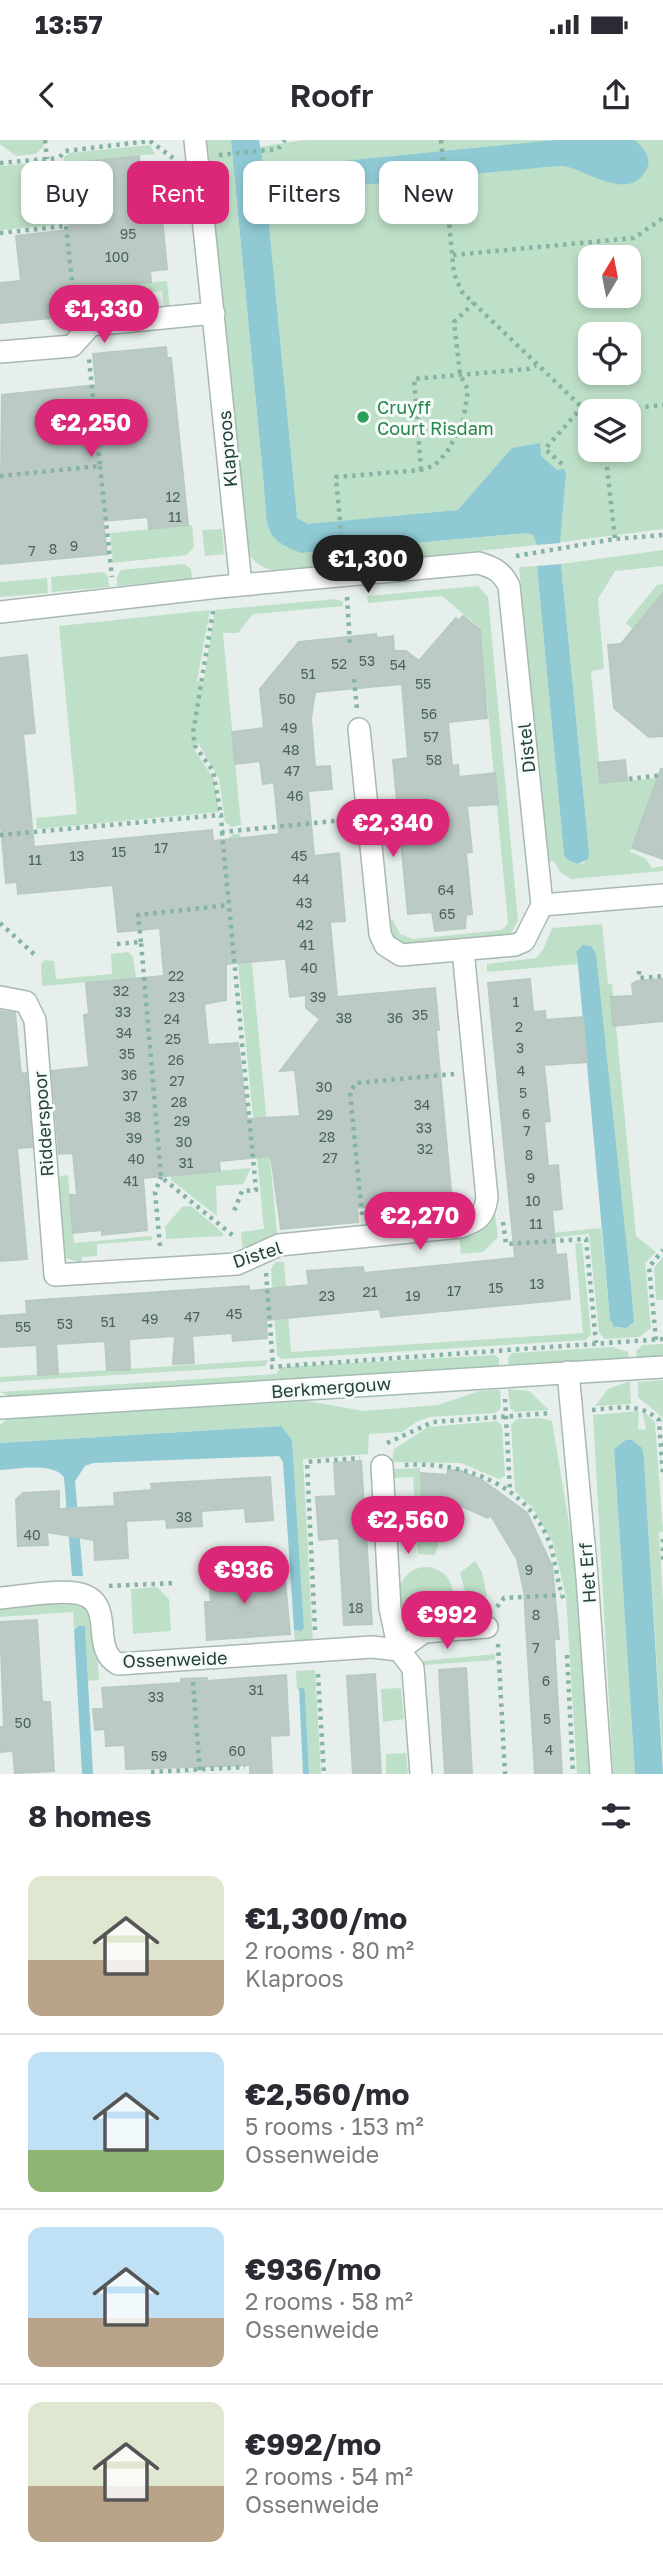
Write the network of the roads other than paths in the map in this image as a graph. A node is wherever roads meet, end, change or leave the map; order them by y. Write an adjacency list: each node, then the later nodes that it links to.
1 (197, 148): 2 (street, Klaproos)
2 (214, 313): 3 (street); 4 (street, Klaproos)
3 (0, 352)
4 (241, 585): 5 (street); 8 (street, Distel)
5 (0, 612)
6 (359, 729): 9 (street)
7 (663, 895): 8 (street)
8 (542, 905): 9 (street)
9 (463, 950): 11 (street, Distel)
10 (0, 997): 11 (street, Ridderspoor)
11 (55, 1275)
12 (663, 1367): 13 (street, Berkmergouw)
13 (568, 1372): 14 (street, Berkmergouw); 20 (street, Het Erf)
14 (0, 1408)
15 (382, 1462): 18 (street)
16 (0, 1598): 18 (street, Ossenweide)
17 (494, 1628): 18 (street)
18 (398, 1650): 19 (street)
19 (421, 1774)
20 (601, 1774)

